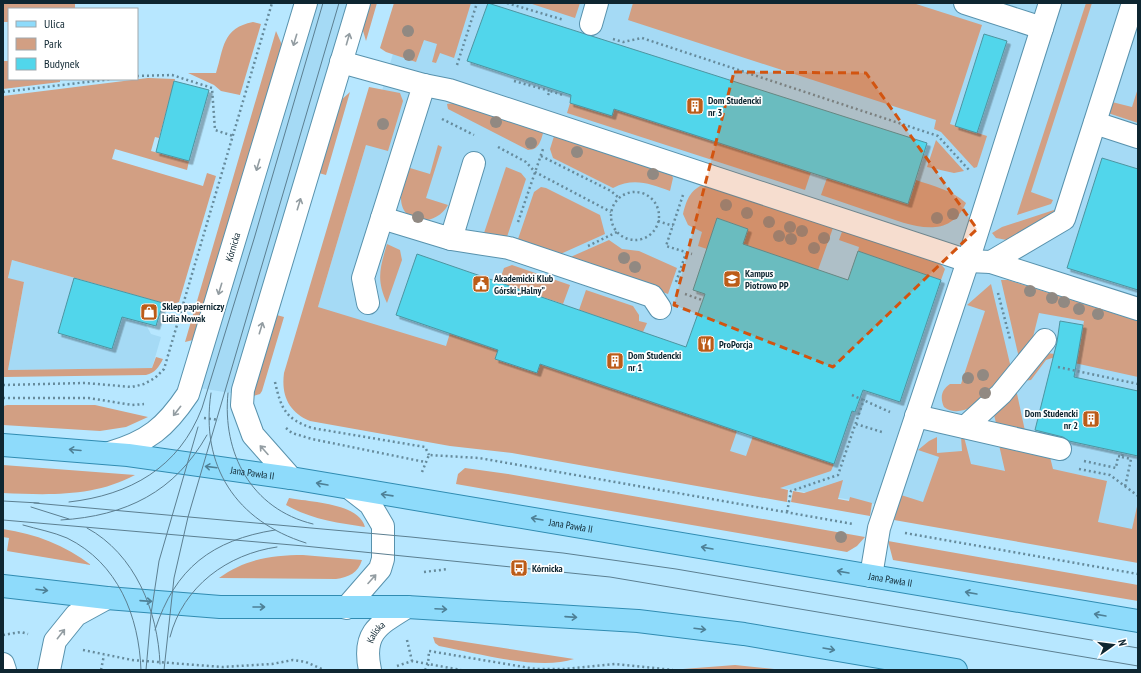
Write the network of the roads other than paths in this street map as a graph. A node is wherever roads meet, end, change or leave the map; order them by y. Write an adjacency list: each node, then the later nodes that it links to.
1 (306, 3): 26 (street, Kórnicka, one-way to 26)
2 (358, 3): 9 (street, one-way to 2)
3 (598, 3): 7 (street)
4 (965, 3): 8 (street)
5 (1050, 3): 8 (street)
6 (1133, 3): 11 (street)
7 (591, 24)
8 (1042, 28): 16 (street)
9 (342, 62): 10 (street); 27 (street, one-way to 9)
10 (424, 85): 14 (street); 16 (street)
11 (1095, 123): 12 (street); 17 (street)
12 (1138, 137)
13 (474, 163): 15 (street)
14 (382, 218): 15 (street); 18 (street)
15 (451, 239): 19 (street)
16 (968, 261): 17 (street); 22 (street)
17 (991, 262): 20 (street)
18 (368, 303)
19 (660, 308)
20 (1138, 309)
21 (1045, 340): 23 (street)
22 (907, 416): 23 (street); 29 (street)
23 (965, 427): 25 (street)
24 (3, 445): 26 (main road, Jana Pawła II, one-way to 24)
25 (1060, 452)
26 (109, 453): 27 (main road, Jana Pawła II, one-way to 26)
27 (291, 478): 28 (main road, Jana Pawła II, one-way to 27)
28 (352, 490): 29 (main road, Jana Pawła II, one-way to 28); 33 (street, one-way to 28)
29 (871, 576): 34 (main road, Jana Pawła II, one-way to 29)
30 (3, 586): 31 (main road, one-way to 31)
31 (107, 598): 33 (main road, one-way to 33); 37 (street, one-way to 31)
32 (407, 607): 33 (main road); 38 (street, Kaliska); 39 (main road, one-way to 39)
33 (346, 608)
34 (1138, 621)
35 (3, 664): 36 (street)
36 (5, 670)
37 (49, 670)
38 (370, 670)
39 (956, 670)

